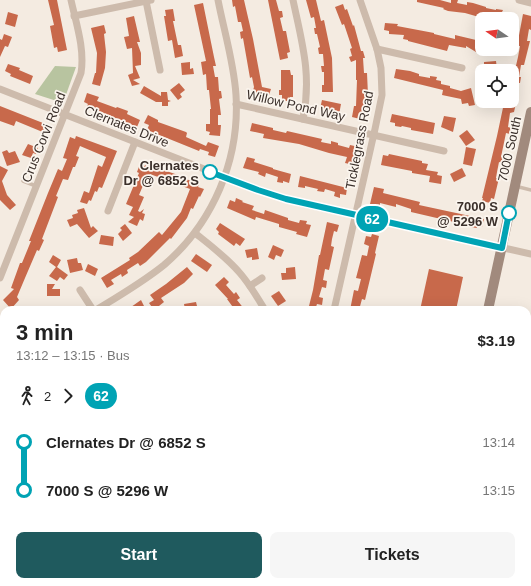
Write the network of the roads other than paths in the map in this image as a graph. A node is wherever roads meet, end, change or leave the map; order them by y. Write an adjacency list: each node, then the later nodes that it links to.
1 (71, 0): 8 (street, Crus Corvi Road)
2 (218, 0): 13 (street)
3 (294, 0): 16 (street)
4 (360, 0): 9 (street, Ticklegrass Road)
5 (519, 0): 7 (street)
6 (148, 1): 8 (street); 11 (street)
7 (531, 3)
8 (74, 16): 15 (street, Crus Corvi Road)
9 (377, 49): 10 (street); 17 (street, Ticklegrass Road)
10 (462, 68)
11 (160, 70)
12 (0, 89): 15 (street, Clernates Drive)
13 (236, 104): 16 (street, Willow Pond Way); 20 (street)
14 (531, 112): 23 (street, 7000 South)
15 (65, 114): 18 (street, Clernates Drive); 22 (street, Crus Corvi Road)
16 (303, 119): 17 (street, Willow Pond Way)
17 (374, 135): 19 (street, Willow Pond Way); 26 (street, Ticklegrass Road)
18 (135, 142): 20 (street, Clernates Drive); 25 (street)
19 (444, 151)
20 (224, 178): 26 (street, Clernates Drive); 27 (street)
21 (23, 181): 22 (lane)
22 (36, 186): 30 (street, Crus Corvi Road)
23 (514, 186): 24 (lane); 28 (street, 7000 South)
24 (531, 190)
25 (108, 211)
26 (356, 215): 28 (street, Clernates Drive); 37 (street, Ticklegrass Road)
27 (195, 233): 32 (street); 35 (street)
28 (502, 248): 29 (street, Clernates Drive); 38 (street, 7000 South)
29 (531, 254)
30 (0, 278)
31 (262, 278): 32 (street)
32 (250, 286): 36 (street)
33 (80, 290): 34 (street)
34 (92, 306)
35 (101, 306)
36 (262, 306)
37 (335, 306)
38 (489, 306)

